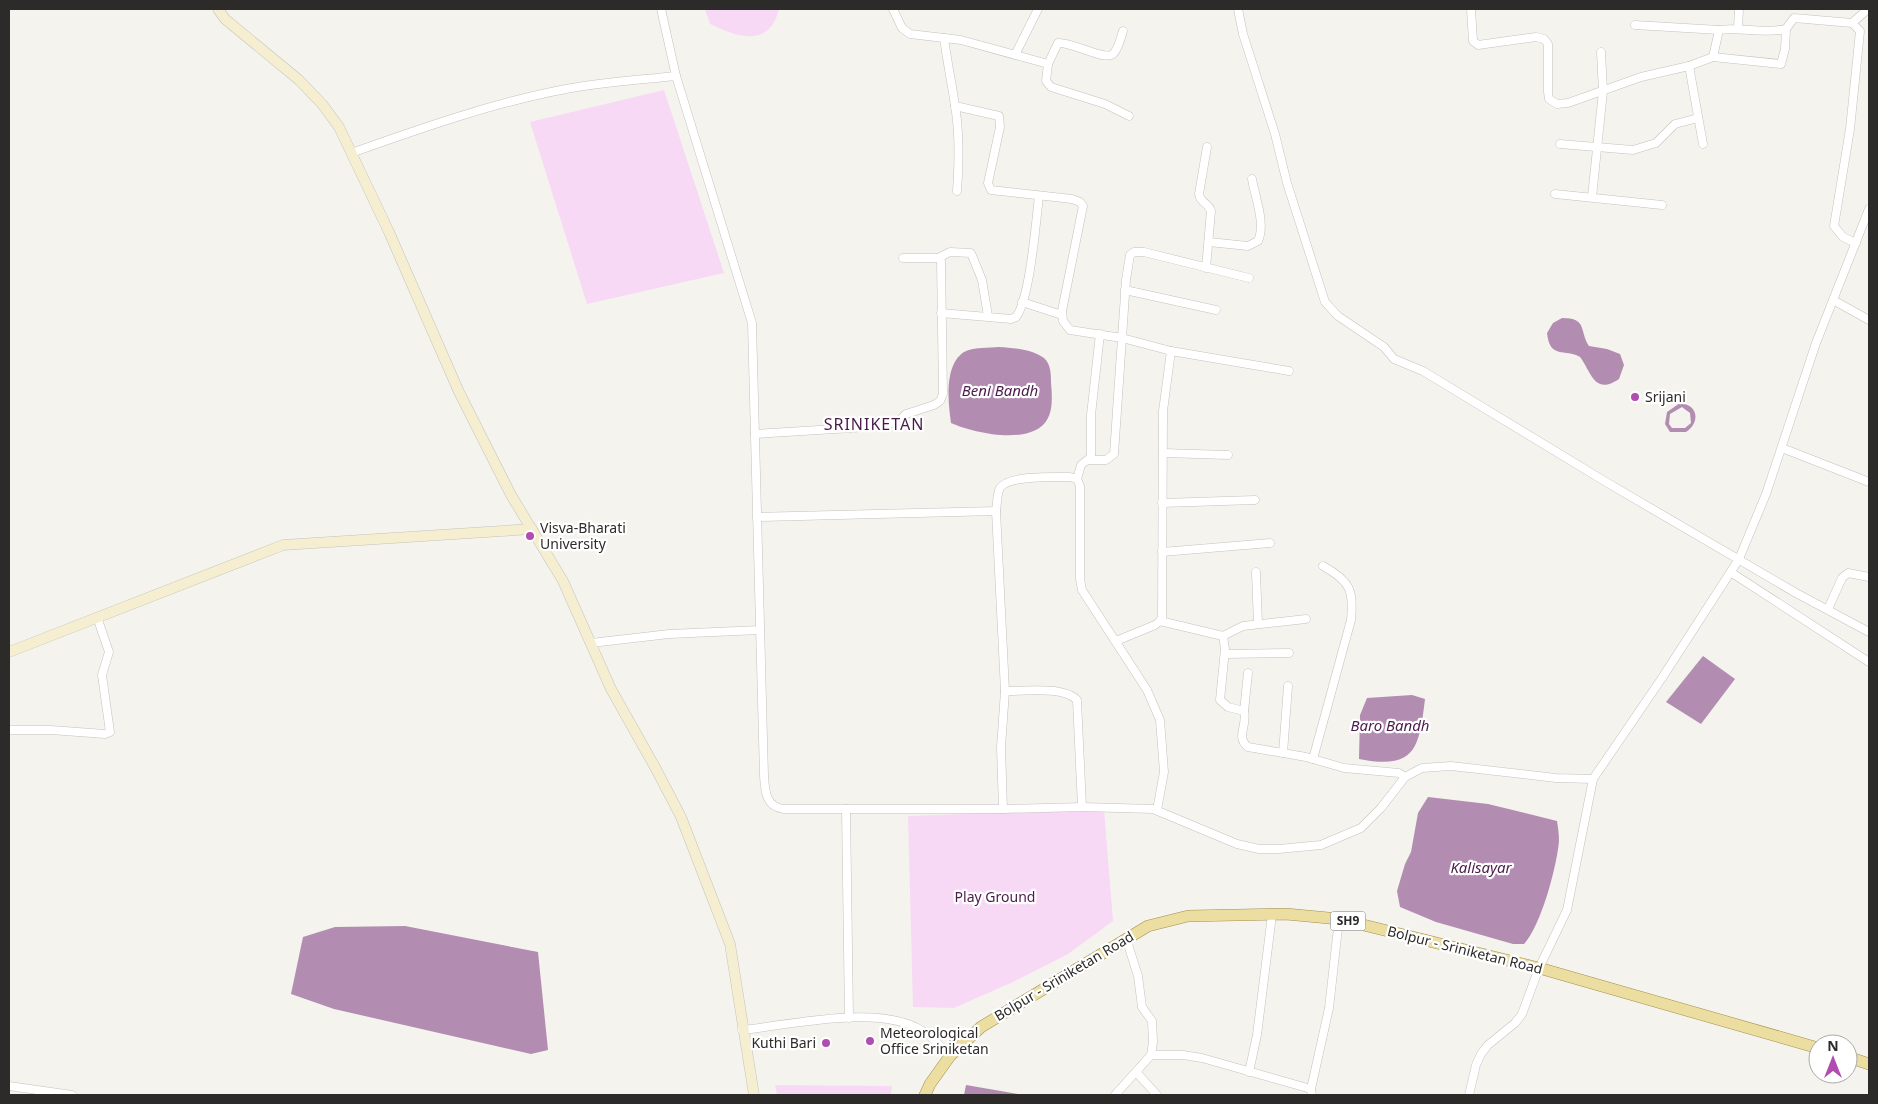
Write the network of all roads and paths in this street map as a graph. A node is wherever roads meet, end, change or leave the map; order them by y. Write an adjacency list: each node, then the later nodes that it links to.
1 (218, 9): 30 (main road)
2 (661, 9): 21 (street)
3 (894, 9): 15 (street)
4 (1038, 9): 17 (street)
5 (1238, 9): 70 (street)
6 (1471, 9): 22 (street)
7 (1739, 9): 11 (street)
8 (1868, 9): 9 (street)
9 (1852, 23): 12 (street); 39 (street)
10 (1635, 25): 14 (street)
11 (1738, 28): 12 (street); 14 (street)
12 (1786, 29): 18 (street)
13 (1123, 30): 19 (street)
14 (1719, 30): 18 (street)
15 (944, 38): 17 (street); 23 (street)
16 (1601, 52): 22 (street)
17 (1015, 55): 19 (street)
18 (1713, 57): 20 (street)
19 (1048, 64): 24 (street)
20 (1690, 66): 22 (street); 25 (street)
21 (676, 76): 30 (street); 56 (street)
22 (1603, 91): 29 (street)
23 (956, 106): 32 (street); 34 (street)
24 (1129, 116)
25 (1698, 118): 27 (street); 29 (street)
26 (1560, 144): 29 (street)
27 (1703, 144)
28 (1207, 147): 38 (street)
29 (1596, 148): 35 (street)
30 (351, 153): 67 (main road)
31 (1252, 179): 38 (street)
32 (957, 191)
33 (1554, 194): 35 (street)
34 (1039, 196): 46 (street); 49 (street)
35 (1592, 198): 36 (street)
36 (1662, 205)
37 (1869, 209): 39 (street)
38 (1209, 242): 42 (street)
39 (1856, 243): 45 (street)
40 (903, 258): 41 (street)
41 (938, 258): 48 (street); 50 (street)
42 (1206, 268): 43 (street); 44 (street)
43 (1249, 278)
44 (1125, 290): 47 (street); 53 (street)
45 (1833, 300): 51 (street); 57 (street)
46 (1022, 302): 49 (street); 50 (street)
47 (1216, 310)
48 (941, 313): 50 (street); 56 (street)
49 (1062, 315): 52 (street)
50 (988, 316)
51 (1869, 320)
52 (1100, 334): 53 (street); 60 (street)
53 (1122, 338): 54 (street); 60 (street)
54 (1171, 351): 55 (street); 58 (street)
55 (1289, 371)
56 (755, 434): 66 (street)
57 (1782, 448): 62 (street); 70 (street)
58 (1163, 453): 59 (street); 64 (street)
59 (1228, 455)
60 (1090, 460): 61 (street)
61 (1077, 479): 65 (street); 83 (street)
62 (1869, 482)
63 (1255, 500): 64 (street)
64 (1162, 504): 69 (street)
65 (996, 511): 66 (street); 91 (street)
66 (758, 517): 80 (street)
67 (532, 529): 76 (main road); 84 (main road)
68 (1270, 544): 69 (street)
69 (1162, 552): 78 (street)
70 (1739, 559): 73 (street); 75 (street)
71 (1323, 566): 95 (street)
72 (1256, 572): 79 (street)
73 (1732, 573): 88 (street); 97 (street)
74 (1869, 577): 75 (street)
75 (1828, 609): 81 (street)
76 (97, 617): 85 (main road); 93 (street)
77 (1306, 619): 79 (street)
78 (1160, 621): 82 (street); 83 (street)
79 (1258, 624): 82 (street)
80 (760, 630): 84 (street); 99 (street)
81 (1869, 632)
82 (1224, 636): 87 (street)
83 (1116, 641): 101 (street)
84 (591, 643): 107 (main road)
85 (9, 652)
86 (1289, 652): 87 (street)
87 (1225, 654): 92 (street)
88 (1869, 662)
89 (1248, 673): 92 (street)
90 (1288, 686): 94 (street)
91 (1005, 691): 98 (street); 100 (street)
92 (1244, 711): 94 (street)
93 (9, 730)
94 (1283, 754): 95 (street)
95 (1314, 759): 96 (street)
96 (1405, 777): 97 (street); 101 (street)
97 (1593, 779): 105 (street)
98 (1082, 807): 100 (street); 101 (street)
99 (846, 810): 100 (street); 106 (street)
100 (1003, 810)
101 (1157, 810)
102 (1272, 915): 103 (main road, Bolpur - Sriniketan Road / SH9); 104 (main road, Bolpur - Sriniketan Road / SH9); 111 (street)
103 (1339, 918): 105 (main road, Bolpur - Sriniketan Road / SH9); 114 (street)
104 (1126, 938): 109 (street); 110 (main road, Bolpur - Sriniketan Road / SH9)
105 (1539, 968): 108 (main road, Bolpur - Sriniketan Road / SH9); 120 (street)
106 (849, 1018): 107 (street); 110 (street)
107 (742, 1030): 116 (main road)
108 (1808, 1045)
109 (1151, 1054): 111 (street); 112 (street)
110 (950, 1056): 117 (main road, Bolpur - Sriniketan Road / SH9)
111 (1249, 1072): 114 (street)
112 (1137, 1073): 118 (street); 119 (street)
113 (9, 1086): 115 (street)
114 (1311, 1092)
115 (72, 1095)
116 (754, 1095)
117 (925, 1095)
118 (1115, 1095)
119 (1157, 1095)
120 (1469, 1095)

